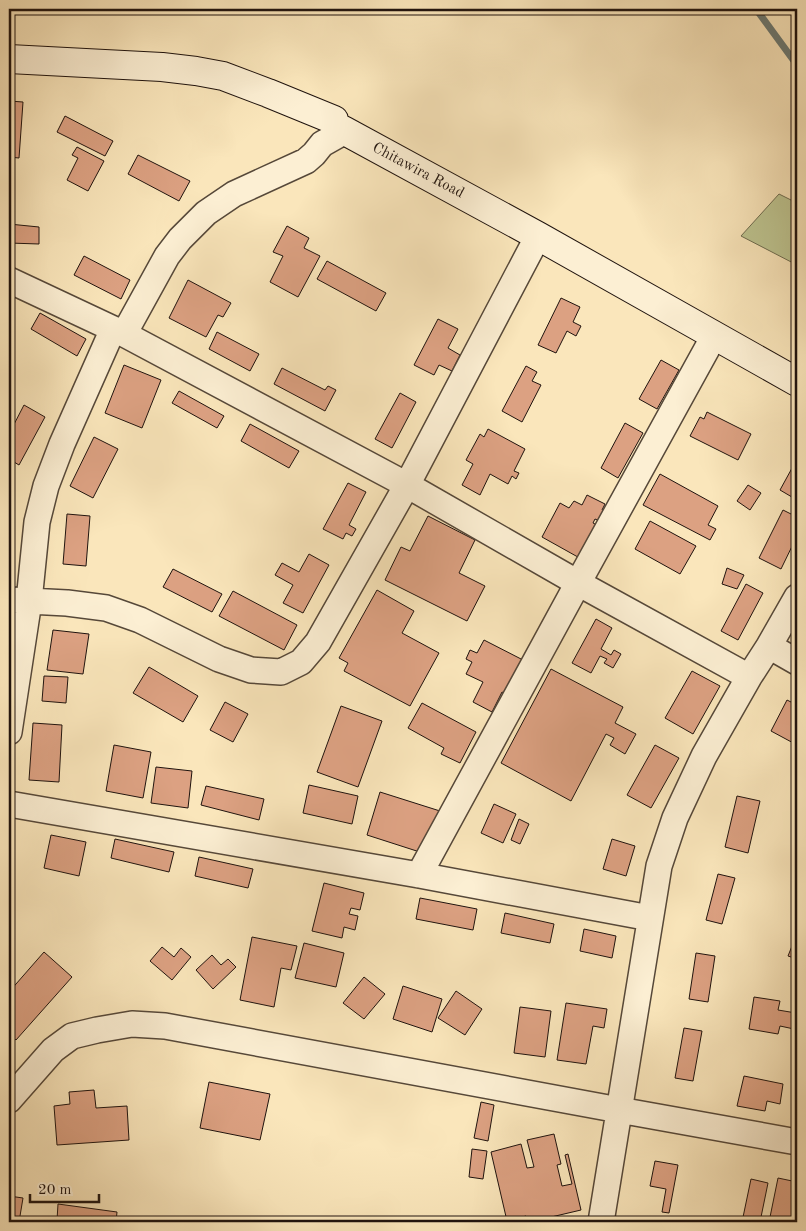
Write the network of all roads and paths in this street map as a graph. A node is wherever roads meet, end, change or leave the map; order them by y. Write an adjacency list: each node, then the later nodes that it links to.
1 (9, 58): 2 (street, Chitawira Road)
2 (345, 131): 3 (street, Chitawira Road); 5 (street)
3 (538, 236): 6 (street, Chitawira Road); 8 (street)
4 (9, 280): 5 (street)
5 (118, 332): 8 (street); 11 (street)
6 (714, 336): 7 (street, Chitawira Road); 9 (street)
7 (797, 382)
8 (407, 485): 9 (street); 11 (street)
9 (578, 583): 14 (street); 17 (street)
10 (797, 597): 12 (street)
11 (19, 600): 15 (street)
12 (769, 646): 13 (street); 14 (street)
13 (797, 662)
14 (749, 677): 18 (street)
15 (9, 732)
16 (9, 804): 17 (street)
17 (419, 875): 18 (street)
18 (650, 918): 20 (street)
19 (9, 1100): 20 (street)
20 (619, 1110): 21 (street); 22 (street)
21 (796, 1136)
22 (601, 1222)

